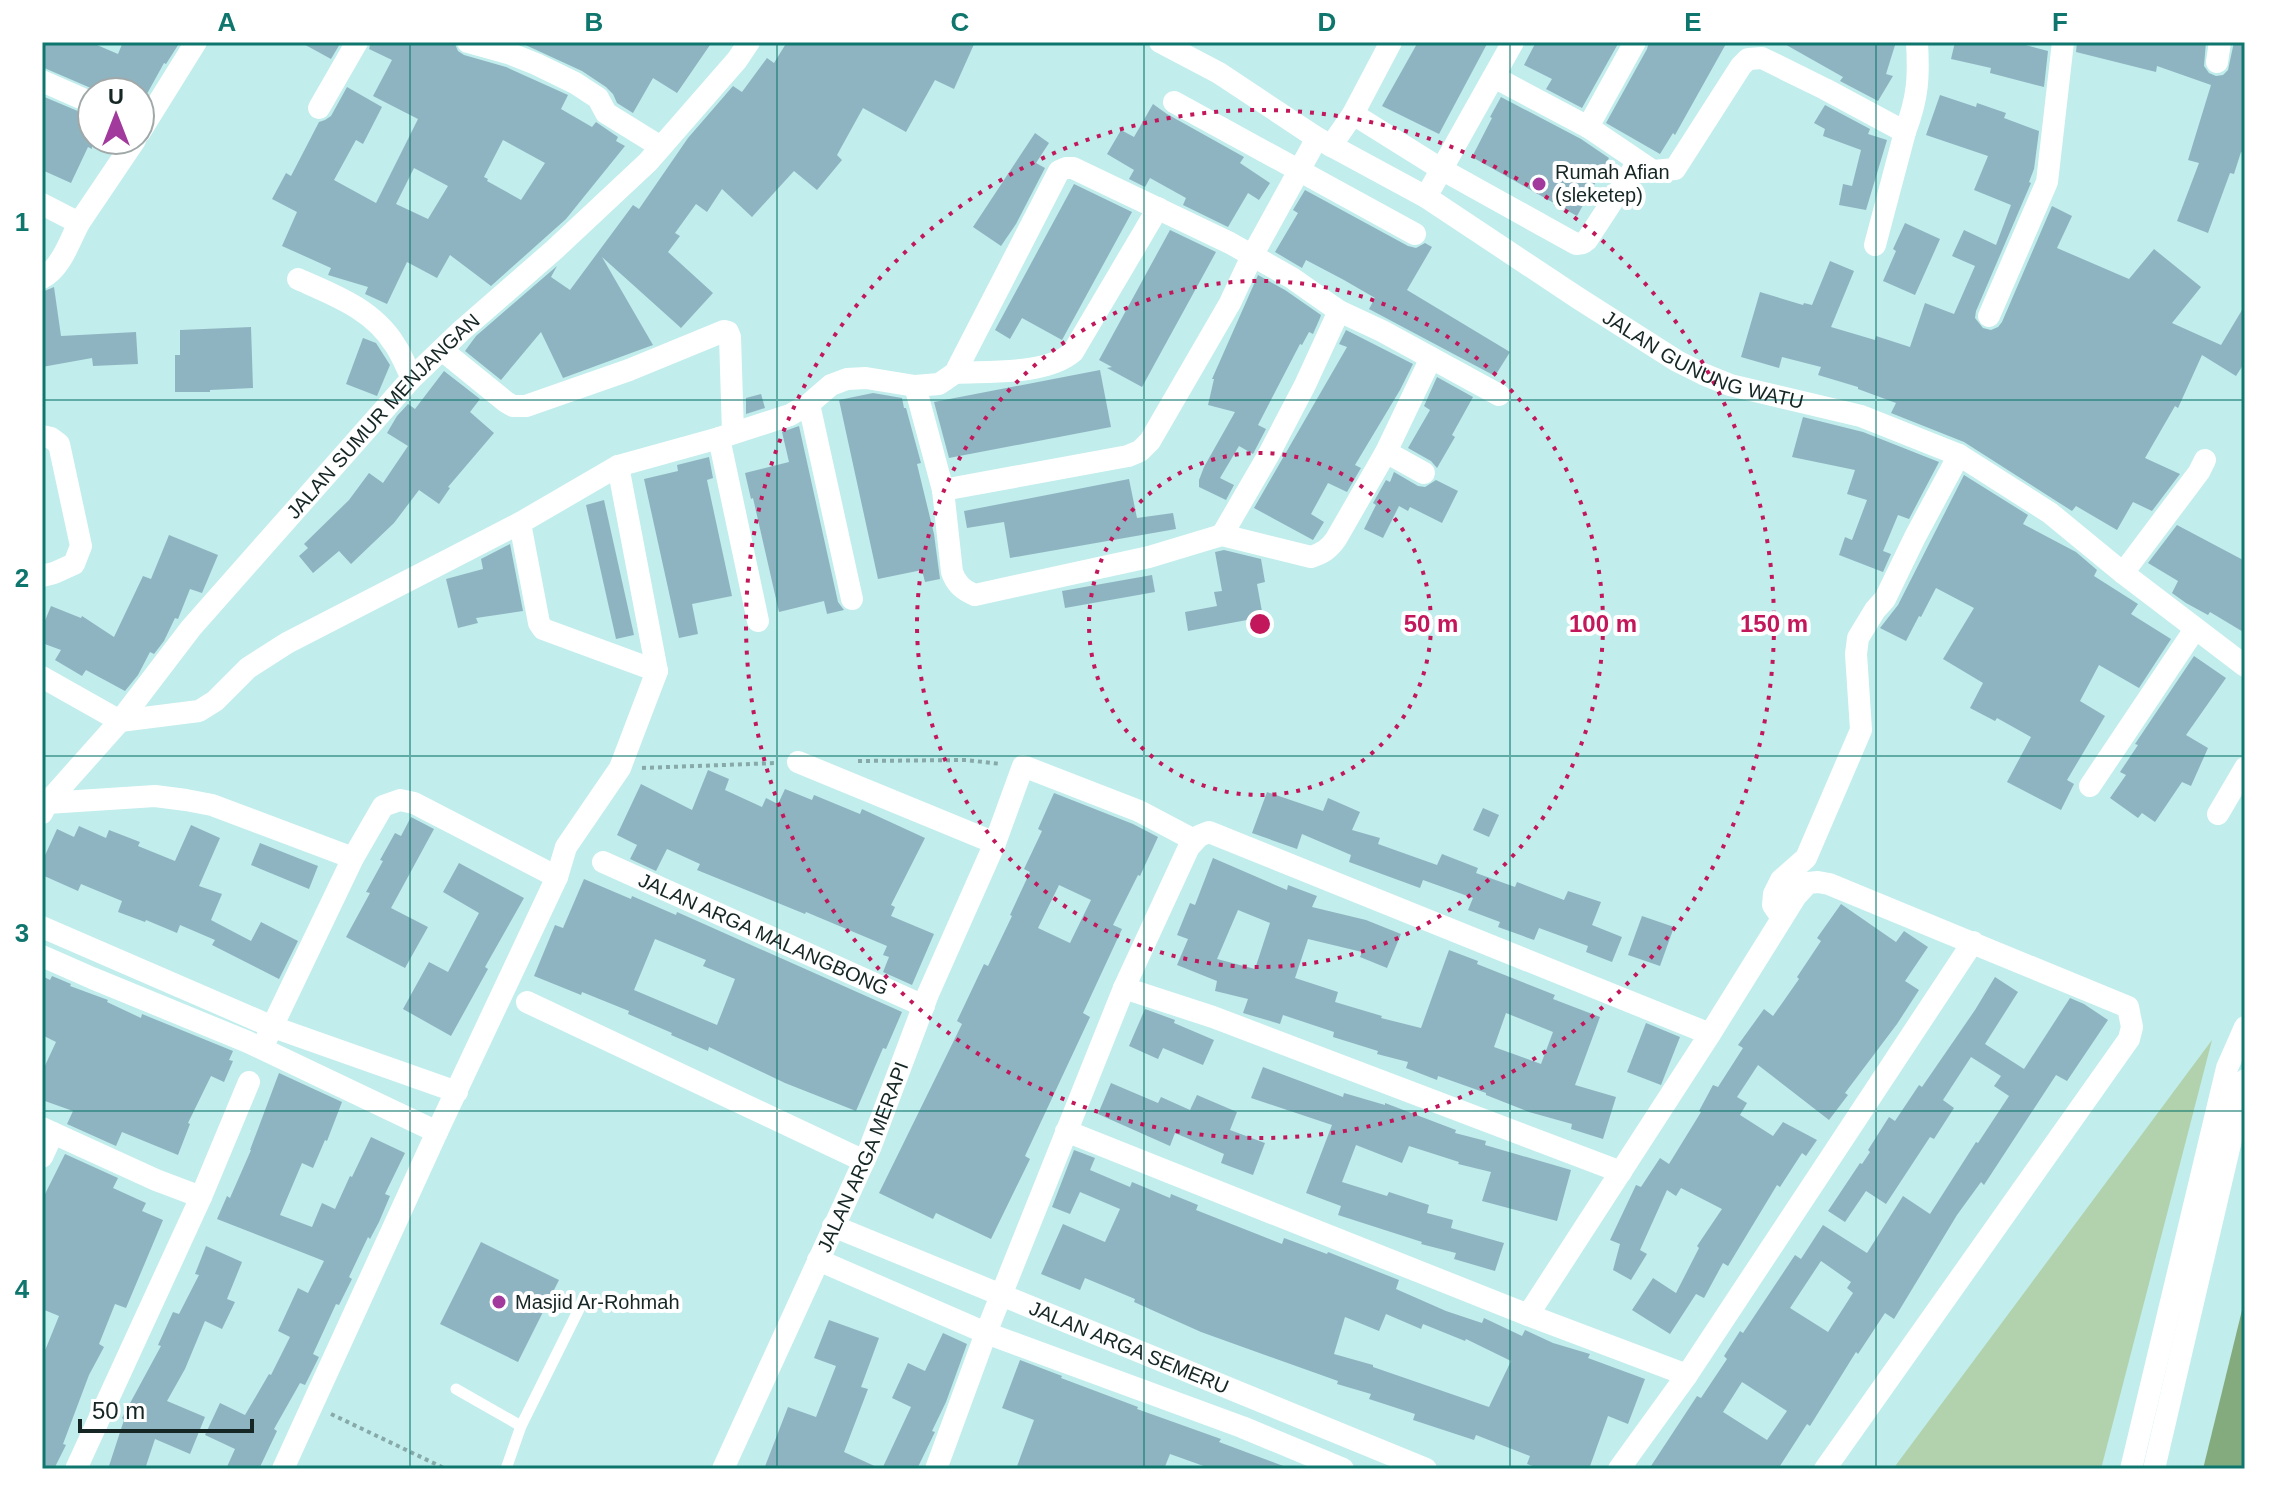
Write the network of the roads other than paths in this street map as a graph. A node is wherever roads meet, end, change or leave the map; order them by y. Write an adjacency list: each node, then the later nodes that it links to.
1 (196, 42): 16 (street)
2 (357, 42): 17 (street)
3 (468, 42): 22 (street)
4 (749, 42): 22 (street, JALAN SUMUR MENJANGAN)
5 (1391, 42): 18 (street)
6 (1513, 42): 12 (street)
7 (1635, 42): 19 (street)
8 (1917, 42): 20 (street)
9 (2063, 42): 37 (street)
10 (1170, 47): 21 (street, JALAN GUNUNG WATU)
11 (1752, 50): 20 (street); 24 (street)
12 (1494, 77): 19 (street); 25 (street)
13 (42, 81): 14 (street)
14 (76, 96)
15 (1174, 102): 26 (street)
16 (156, 106)
17 (319, 108)
18 (1353, 114): 21 (street); 25 (street)
19 (1588, 127): 24 (street)
20 (1905, 132): 32 (street)
21 (1324, 142): 26 (street); 27 (street, JALAN GUNUNG WATU)
22 (661, 147): 38 (street, JALAN SUMUR MENJANGAN)
23 (123, 156): 30 (street)
24 (1638, 162): 25 (street)
25 (1441, 169): 27 (street)
26 (1299, 171): 31 (street); 33 (street)
27 (1426, 197): 48 (street, JALAN GUNUNG WATU)
28 (42, 204): 30 (street)
29 (1158, 208): 33 (street); 40 (street); 40 (street)
30 (79, 223): 34 (street)
31 (1415, 234)
32 (1875, 245)
33 (1252, 256): 36 (street); 52 (street)
34 (42, 278)
35 (298, 279): 41 (street)
36 (1339, 311): 39 (street); 54 (street)
37 (1989, 316)
38 (442, 350): 41 (street, JALAN SUMUR MENJANGAN); 46 (street)
39 (1431, 358): 43 (street); 47 (street)
40 (955, 373): 42 (street)
41 (412, 378): 63 (street, JALAN SUMUR MENJANGAN)
42 (915, 386): 44 (street); 52 (street)
43 (1499, 395)
44 (809, 404): 46 (street); 57 (street)
45 (42, 436): 56 (street)
46 (726, 436): 50 (street); 58 (street)
47 (1386, 452): 51 (street); 54 (street)
48 (1959, 455): 55 (street, JALAN GUNUNG WATU); 74 (street)
49 (2205, 460): 55 (street)
50 (618, 466): 53 (street); 61 (street)
51 (1424, 473)
52 (943, 490): 54 (street)
53 (520, 523): 61 (street); 63 (street)
54 (1222, 535)
55 (2123, 573): 59 (street, JALAN GUNUNG WATU)
56 (42, 576)
57 (852, 599)
58 (758, 621)
59 (2195, 629): 60 (street, JALAN GUNUNG WATU); 66 (street)
60 (2245, 666)
61 (657, 671): 73 (street)
62 (42, 677): 63 (street)
63 (120, 721): 67 (street, JALAN SUMUR MENJANGAN)
64 (798, 762): 70 (street)
65 (2245, 768): 68 (street)
66 (2090, 786)
67 (45, 808): 71 (street)
68 (2218, 814)
69 (1194, 840): 70 (street, JALAN ARGA MERAPI); 78 (street); 83 (street)
70 (995, 843): 80 (street, JALAN ARGA MERAPI)
71 (353, 858): 73 (street); 81 (street)
72 (603, 862): 80 (street, JALAN ARGA MALANGBONG)
73 (557, 877): 87 (street)
74 (1782, 918): 76 (street); 83 (street)
75 (42, 927): 81 (street)
76 (1973, 942): 101 (street); 112 (street)
77 (42, 956): 84 (street)
78 (1124, 988): 89 (street); 93 (street)
79 (527, 1002): 92 (street)
80 (924, 1006): 92 (street, JALAN ARGA MERAPI)
81 (273, 1027): 84 (street); 87 (street)
82 (2245, 1027): 113 (street)
83 (1710, 1034): 93 (street)
84 (262, 1048): 90 (street)
85 (2245, 1080): 114 (street)
86 (249, 1082): 94 (street)
87 (457, 1092): 90 (street)
88 (48, 1131): 91 (street); 94 (street)
89 (1066, 1131): 97 (street); 99 (street)
90 (437, 1132): 105 (street)
91 (42, 1157)
92 (864, 1161): 95 (street, JALAN ARGA MERAPI)
93 (1621, 1172): 99 (street)
94 (201, 1197): 104 (street)
95 (833, 1226): 96 (street, JALAN ARGA MERAPI); 97 (street, JALAN ARGA SEMERU)
96 (818, 1260): 100 (street, JALAN ARGA SEMERU); 107 (street, JALAN ARGA MERAPI)
97 (1002, 1296): 100 (street); 110 (street, JALAN ARGA SEMERU)
98 (583, 1301): 103 (lane)
99 (1528, 1315): 101 (street)
100 (986, 1333): 108 (street); 109 (street, JALAN ARGA SEMERU)
101 (1687, 1375): 111 (street)
102 (456, 1389): 103 (lane)
103 (521, 1426): 106 (lane)
104 (76, 1469)
105 (283, 1469)
106 (506, 1469)
107 (723, 1469)
108 (936, 1469)
109 (1343, 1469)
110 (1426, 1469)
111 (1619, 1469)
112 (1825, 1469)
113 (2131, 1469)
114 (2154, 1469)

